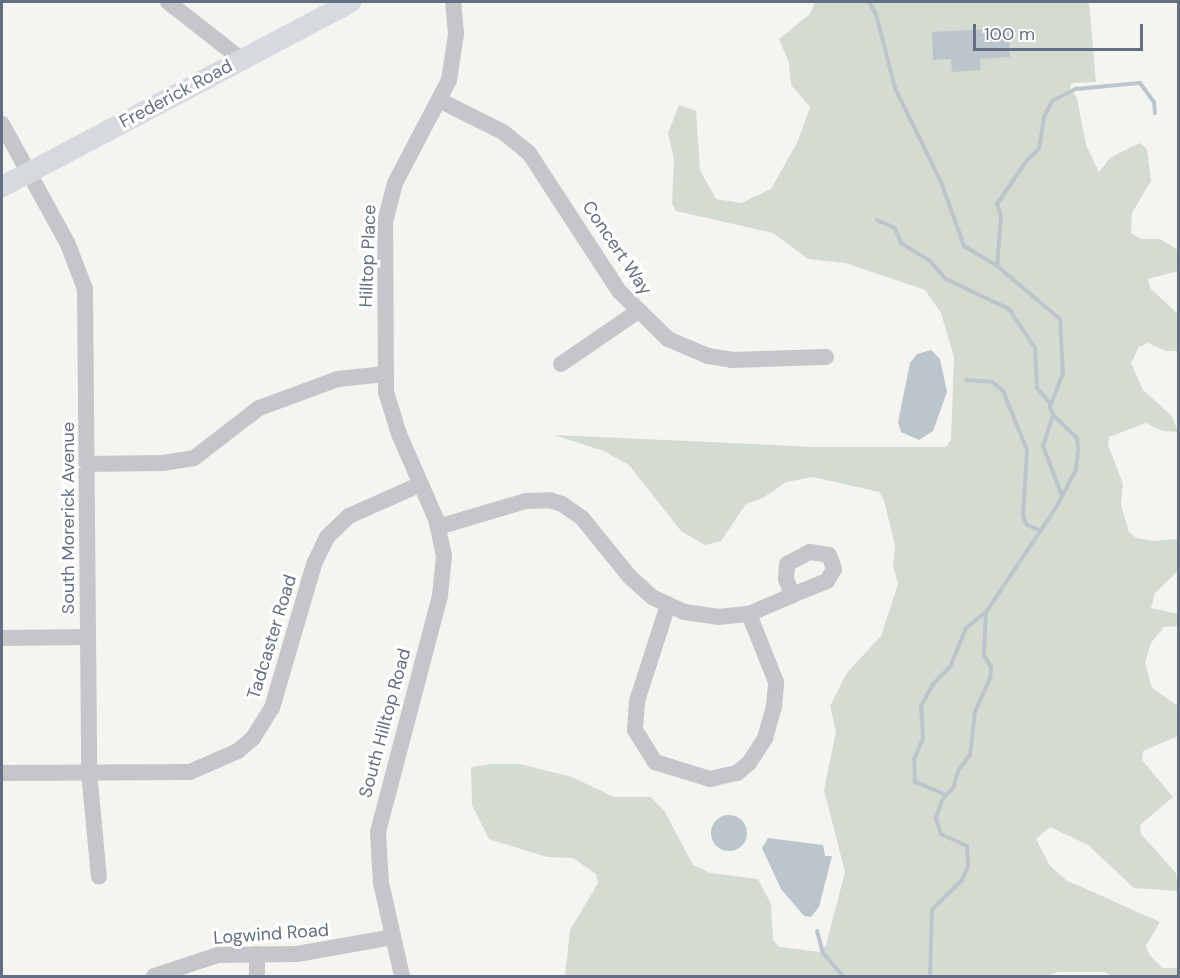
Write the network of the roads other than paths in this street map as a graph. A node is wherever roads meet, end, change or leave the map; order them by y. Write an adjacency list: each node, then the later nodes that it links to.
1 (168, 2): 4 (street)
2 (350, 2): 4 (main road, Frederick Road)
3 (453, 2): 5 (street, Hilltop Place)
4 (241, 59): 7 (main road, Frederick Road)
5 (441, 101): 9 (street, Concert Way); 12 (street, Hilltop Place)
6 (2, 124): 7 (street, South Morerick Avenue)
7 (31, 171): 8 (main road, Frederick Road); 13 (street, South Morerick Avenue)
8 (2, 186)
9 (637, 312): 10 (street, Concert Way); 11 (street)
10 (826, 357)
11 (561, 364)
12 (385, 374): 13 (street); 14 (street, Hilltop Place)
13 (87, 464): 19 (street, South Morerick Avenue)
14 (421, 484): 15 (street, South Hilltop Road); 21 (street, Tadcaster Road)
15 (438, 527): 17 (street); 24 (street, South Hilltop Road)
16 (793, 595): 18 (street)
17 (668, 605): 18 (street); 18 (street)
18 (749, 614)
19 (88, 637): 20 (street); 21 (street, South Morerick Avenue)
20 (2, 638)
21 (89, 772): 22 (street, Tadcaster Road); 23 (street, South Morerick Avenue)
22 (2, 773)
23 (99, 878)
24 (393, 937): 25 (street, Logwind Road); 28 (street, South Hilltop Road)
25 (257, 954): 26 (street, Logwind Road); 27 (street)
26 (154, 976)
27 (257, 976)
28 (402, 976)

